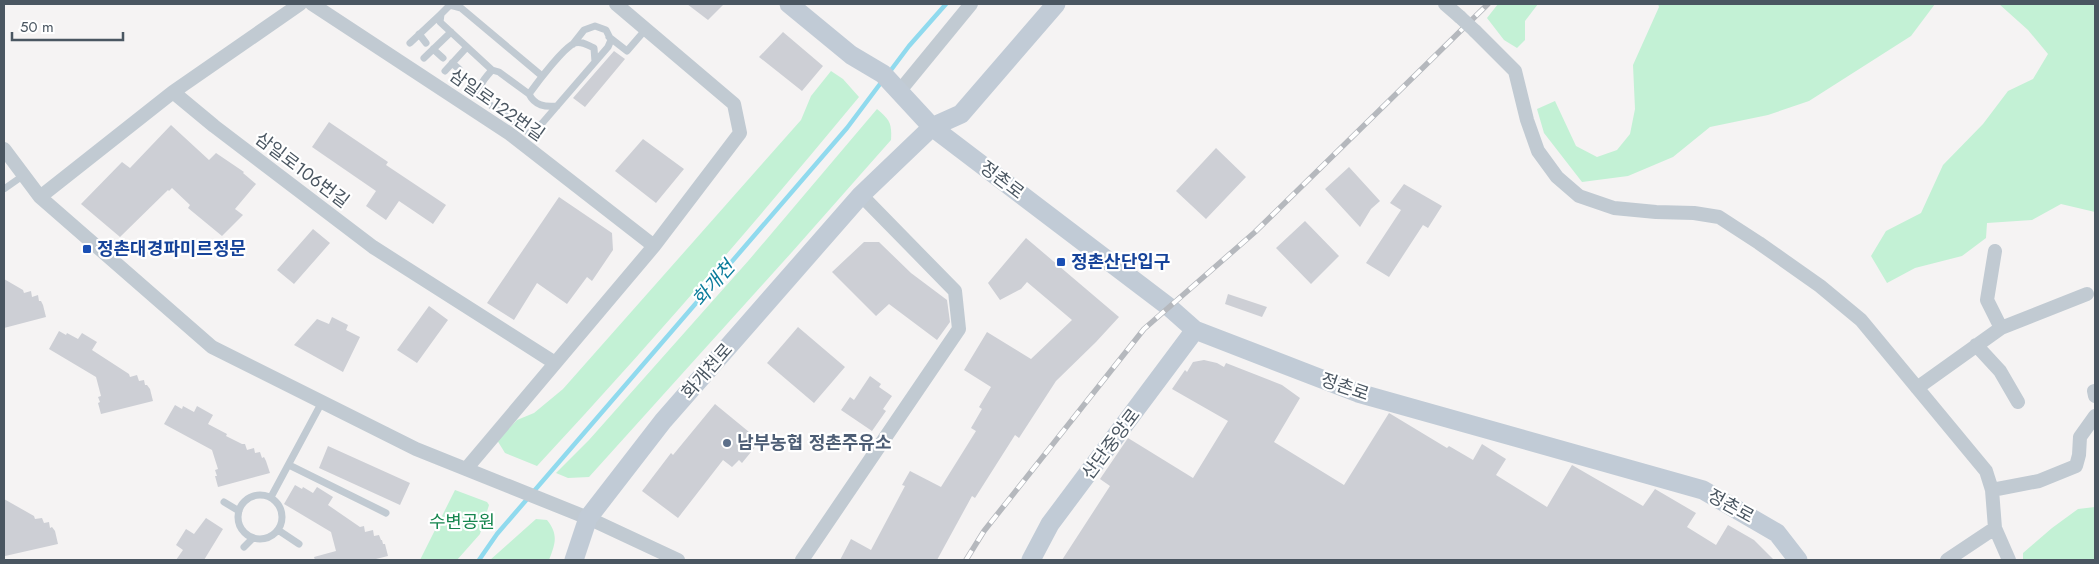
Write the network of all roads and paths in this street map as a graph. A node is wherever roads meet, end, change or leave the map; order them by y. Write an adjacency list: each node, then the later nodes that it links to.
1 (300, 4): 27 (street)
2 (312, 4): 38 (street, 삼일로122번길)
3 (616, 4): 9 (street)
4 (790, 4): 26 (main road, 정촌로)
5 (971, 4): 26 (street)
6 (1056, 4): 32 (main road)
7 (1445, 4): 45 (street, bridge)
8 (441, 14): 10 (lane); 11 (lane); 25 (lane)
9 (646, 29): 12 (lane); 38 (street)
10 (451, 32): 16 (lane); 17 (lane)
11 (419, 34): 13 (lane); 14 (lane)
12 (609, 36): 15 (lane); 20 (lane)
13 (410, 43)
14 (426, 43)
15 (573, 44): 20 (lane); 25 (lane)
16 (467, 47): 21 (lane); 23 (lane)
17 (433, 49): 18 (lane); 19 (lane)
18 (424, 58)
19 (443, 58)
20 (595, 62): 30 (lane)
21 (452, 63): 22 (lane); 24 (lane)
22 (459, 69)
23 (492, 70): 28 (lane); 31 (lane)
24 (445, 71)
25 (542, 76): 28 (lane)
26 (891, 84): 32 (main road, 정촌로)
27 (173, 92): 37 (street); 44 (street, 삼일로106번길)
28 (529, 94): 29 (lane)
29 (540, 105): 30 (lane); 31 (lane)
30 (557, 106): 31 (lane)
31 (543, 123)
32 (932, 128): 36 (main road, 화개천로); 42 (main road, 정촌로)
33 (4, 149): 34 (street)
34 (24, 175): 35 (lane); 37 (street)
35 (4, 189)
36 (861, 195): 56 (main road, 화개천로); 64 (street)
37 (40, 196): 46 (street)
38 (654, 246): 44 (street)
39 (1995, 252): 41 (street)
40 (2087, 294): 41 (street)
41 (2001, 328): 43 (street)
42 (1196, 330): 65 (main road, 산단중앙로); 66 (main road, 정촌로)
43 (1976, 345): 45 (street); 47 (street)
44 (555, 363): 50 (street)
45 (1917, 388): 51 (street)
46 (322, 402): 49 (lane); 50 (street)
47 (2018, 402)
48 (2095, 416): 51 (street)
49 (289, 465): 52 (lane); 55 (lane)
50 (466, 469): 56 (street)
51 (1992, 490): 57 (street)
52 (271, 497): 54 (lane); 58 (lane)
53 (224, 502): 54 (lane)
54 (239, 511): 59 (lane)
55 (386, 513)
56 (581, 515): 62 (main road, 화개천로); 63 (street)
57 (1995, 528): 67 (street); 68 (street)
58 (278, 530): 59 (lane); 60 (lane)
59 (253, 538): 61 (lane)
60 (299, 544)
61 (244, 547)
62 (574, 560)
63 (678, 560)
64 (802, 560)
65 (1031, 560)
66 (1798, 560)
67 (1947, 560)
68 (2009, 560)

